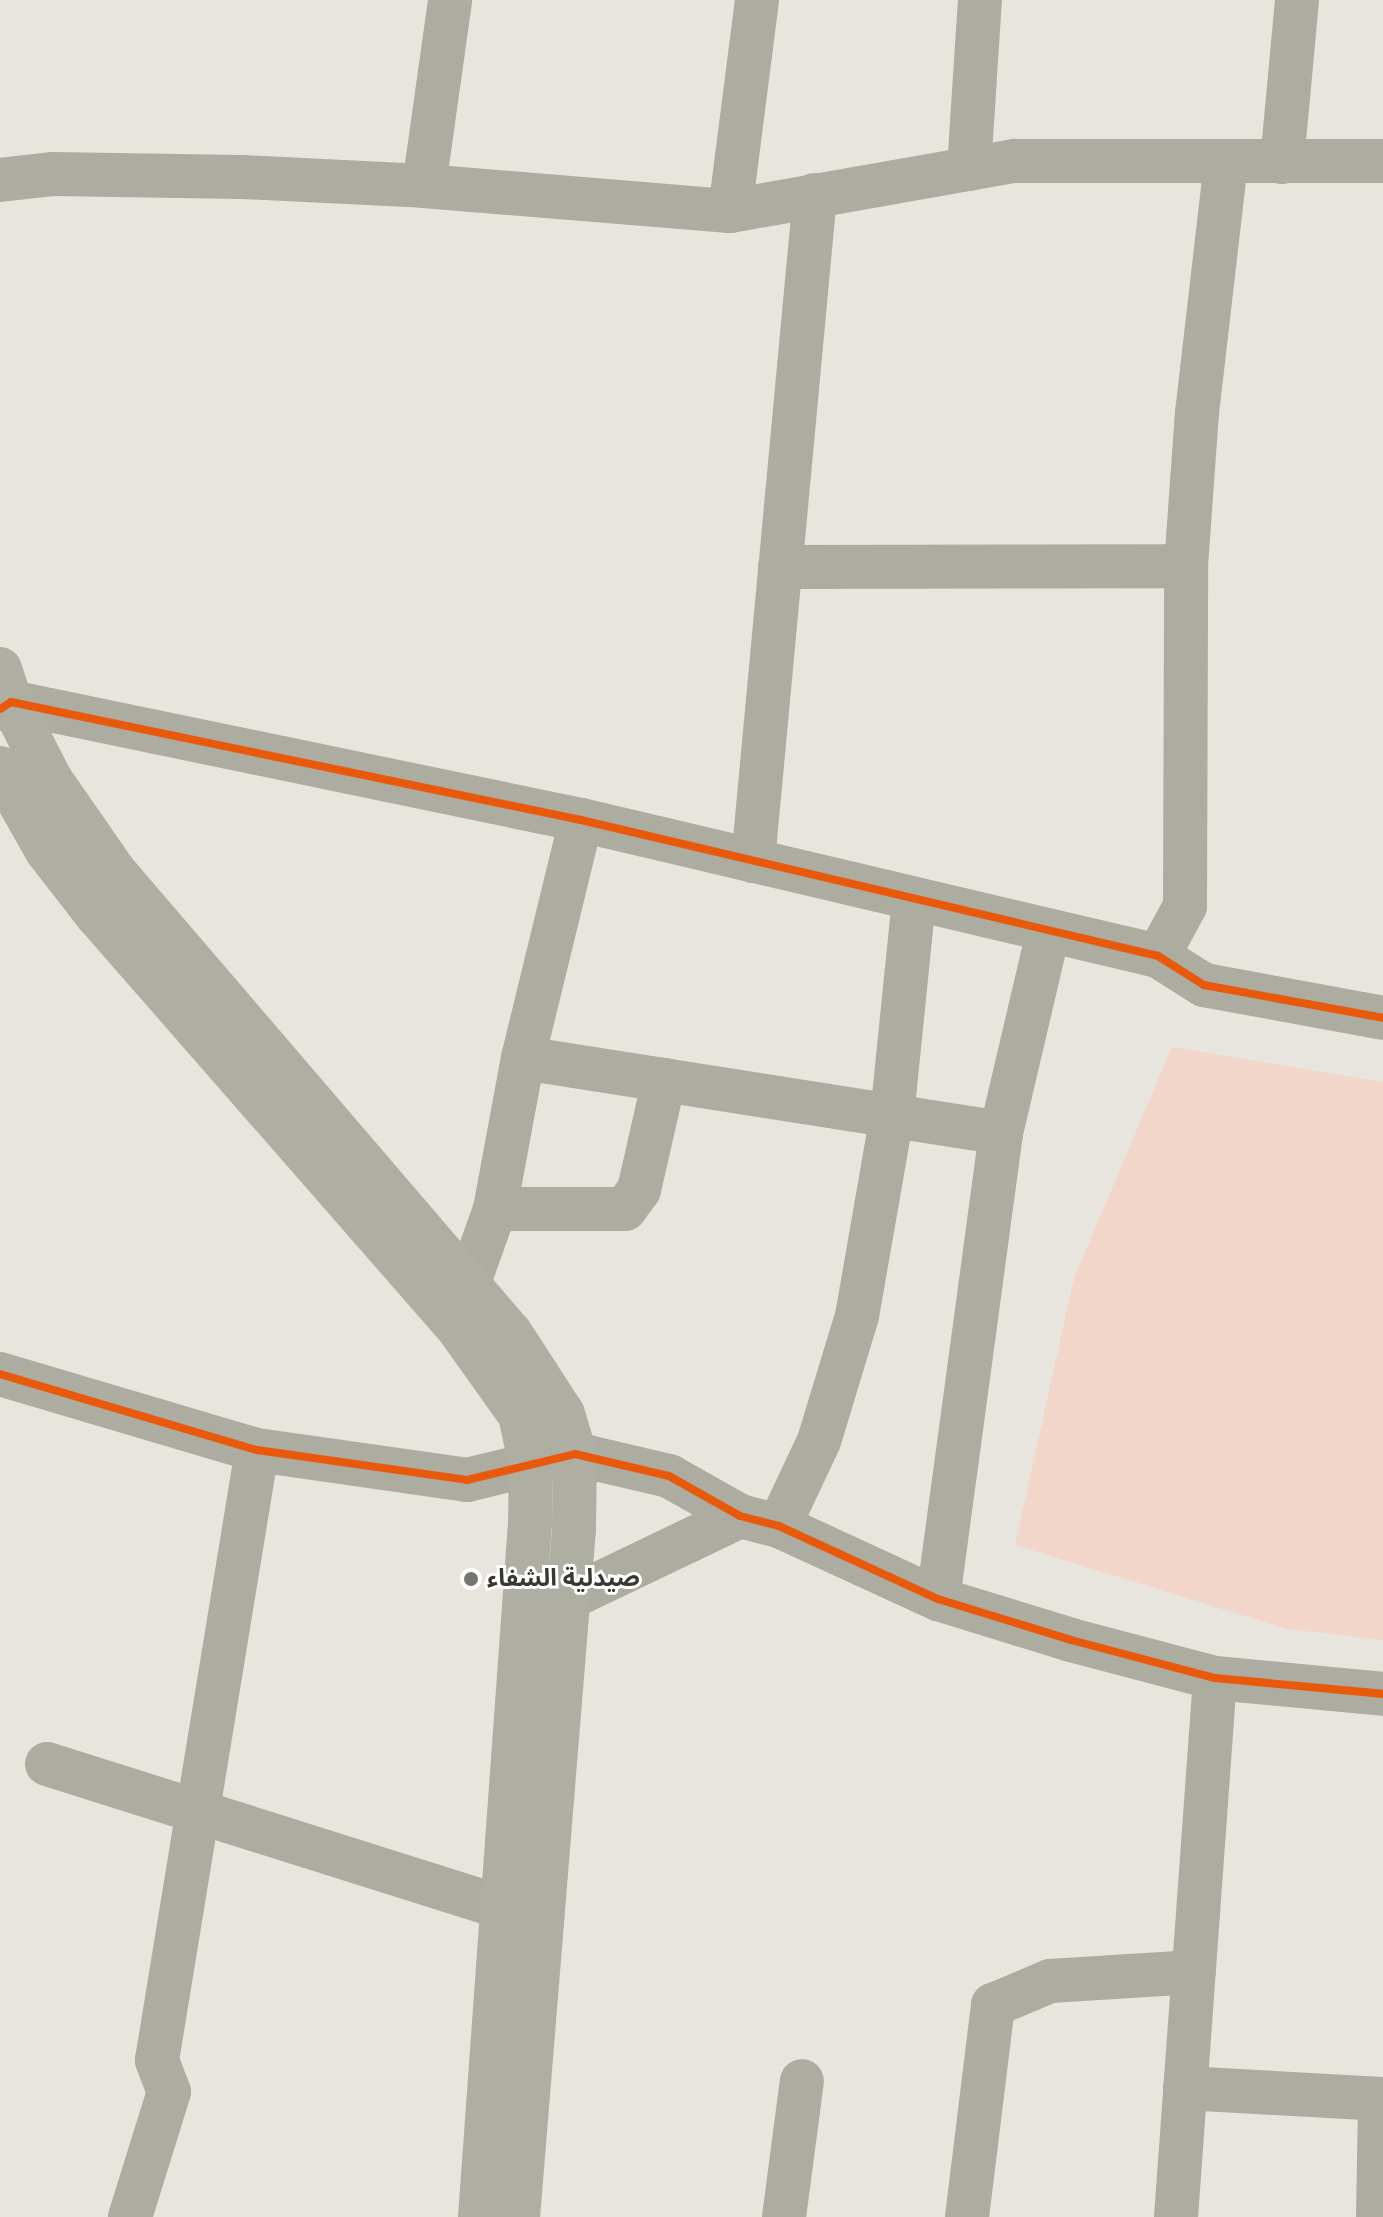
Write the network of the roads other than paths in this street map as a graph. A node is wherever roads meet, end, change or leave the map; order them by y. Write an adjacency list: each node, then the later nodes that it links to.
1 (450, 0): 10 (street)
2 (757, 0): 12 (street)
3 (980, 0): 8 (street)
4 (1297, 0): 7 (street)
5 (1383, 161): 7 (street)
6 (1226, 162): 7 (street); 8 (street); 13 (street)
7 (1282, 162)
8 (969, 169): 11 (street)
9 (0, 180): 10 (street)
10 (424, 186): 12 (street)
11 (815, 195): 12 (street); 14 (street)
12 (730, 211)
13 (1186, 566): 14 (street); 21 (street)
14 (780, 567): 18 (street)
15 (4, 693): 17 (street); 28 (main road)
16 (2, 776): 32 (main road)
17 (581, 820): 18 (street); 23 (street)
18 (753, 861): 19 (street)
19 (914, 900): 20 (street); 25 (street)
20 (1048, 933): 21 (street); 26 (street)
21 (1158, 956): 22 (street)
22 (1383, 1018)
23 (523, 1058): 24 (street); 27 (street)
24 (664, 1080): 25 (street); 27 (street)
25 (892, 1116): 26 (street); 33 (street)
26 (1001, 1133): 35 (street)
27 (495, 1209): 28 (street)
28 (468, 1285): 31 (main road)
29 (0, 1374): 30 (street)
30 (257, 1450): 32 (street); 39 (street)
31 (575, 1454): 32 (street); 33 (street); 34 (main road)
32 (531, 1466): 40 (main road)
33 (760, 1521): 34 (street); 35 (street)
34 (567, 1599): 47 (main road)
35 (938, 1599): 36 (street)
36 (1215, 1678): 37 (street); 41 (street)
37 (1383, 1694)
38 (47, 1764): 39 (street)
39 (194, 1811): 40 (street); 45 (street)
40 (505, 1908): 46 (main road)
41 (1194, 1972): 43 (street); 49 (street)
42 (802, 2081): 48 (street)
43 (1185, 2088): 44 (street); 50 (street)
44 (1381, 2100): 51 (street)
45 (130, 2217)
46 (480, 2217)
47 (518, 2217)
48 (784, 2217)
49 (967, 2217)
50 (1176, 2217)
51 (1378, 2217)

